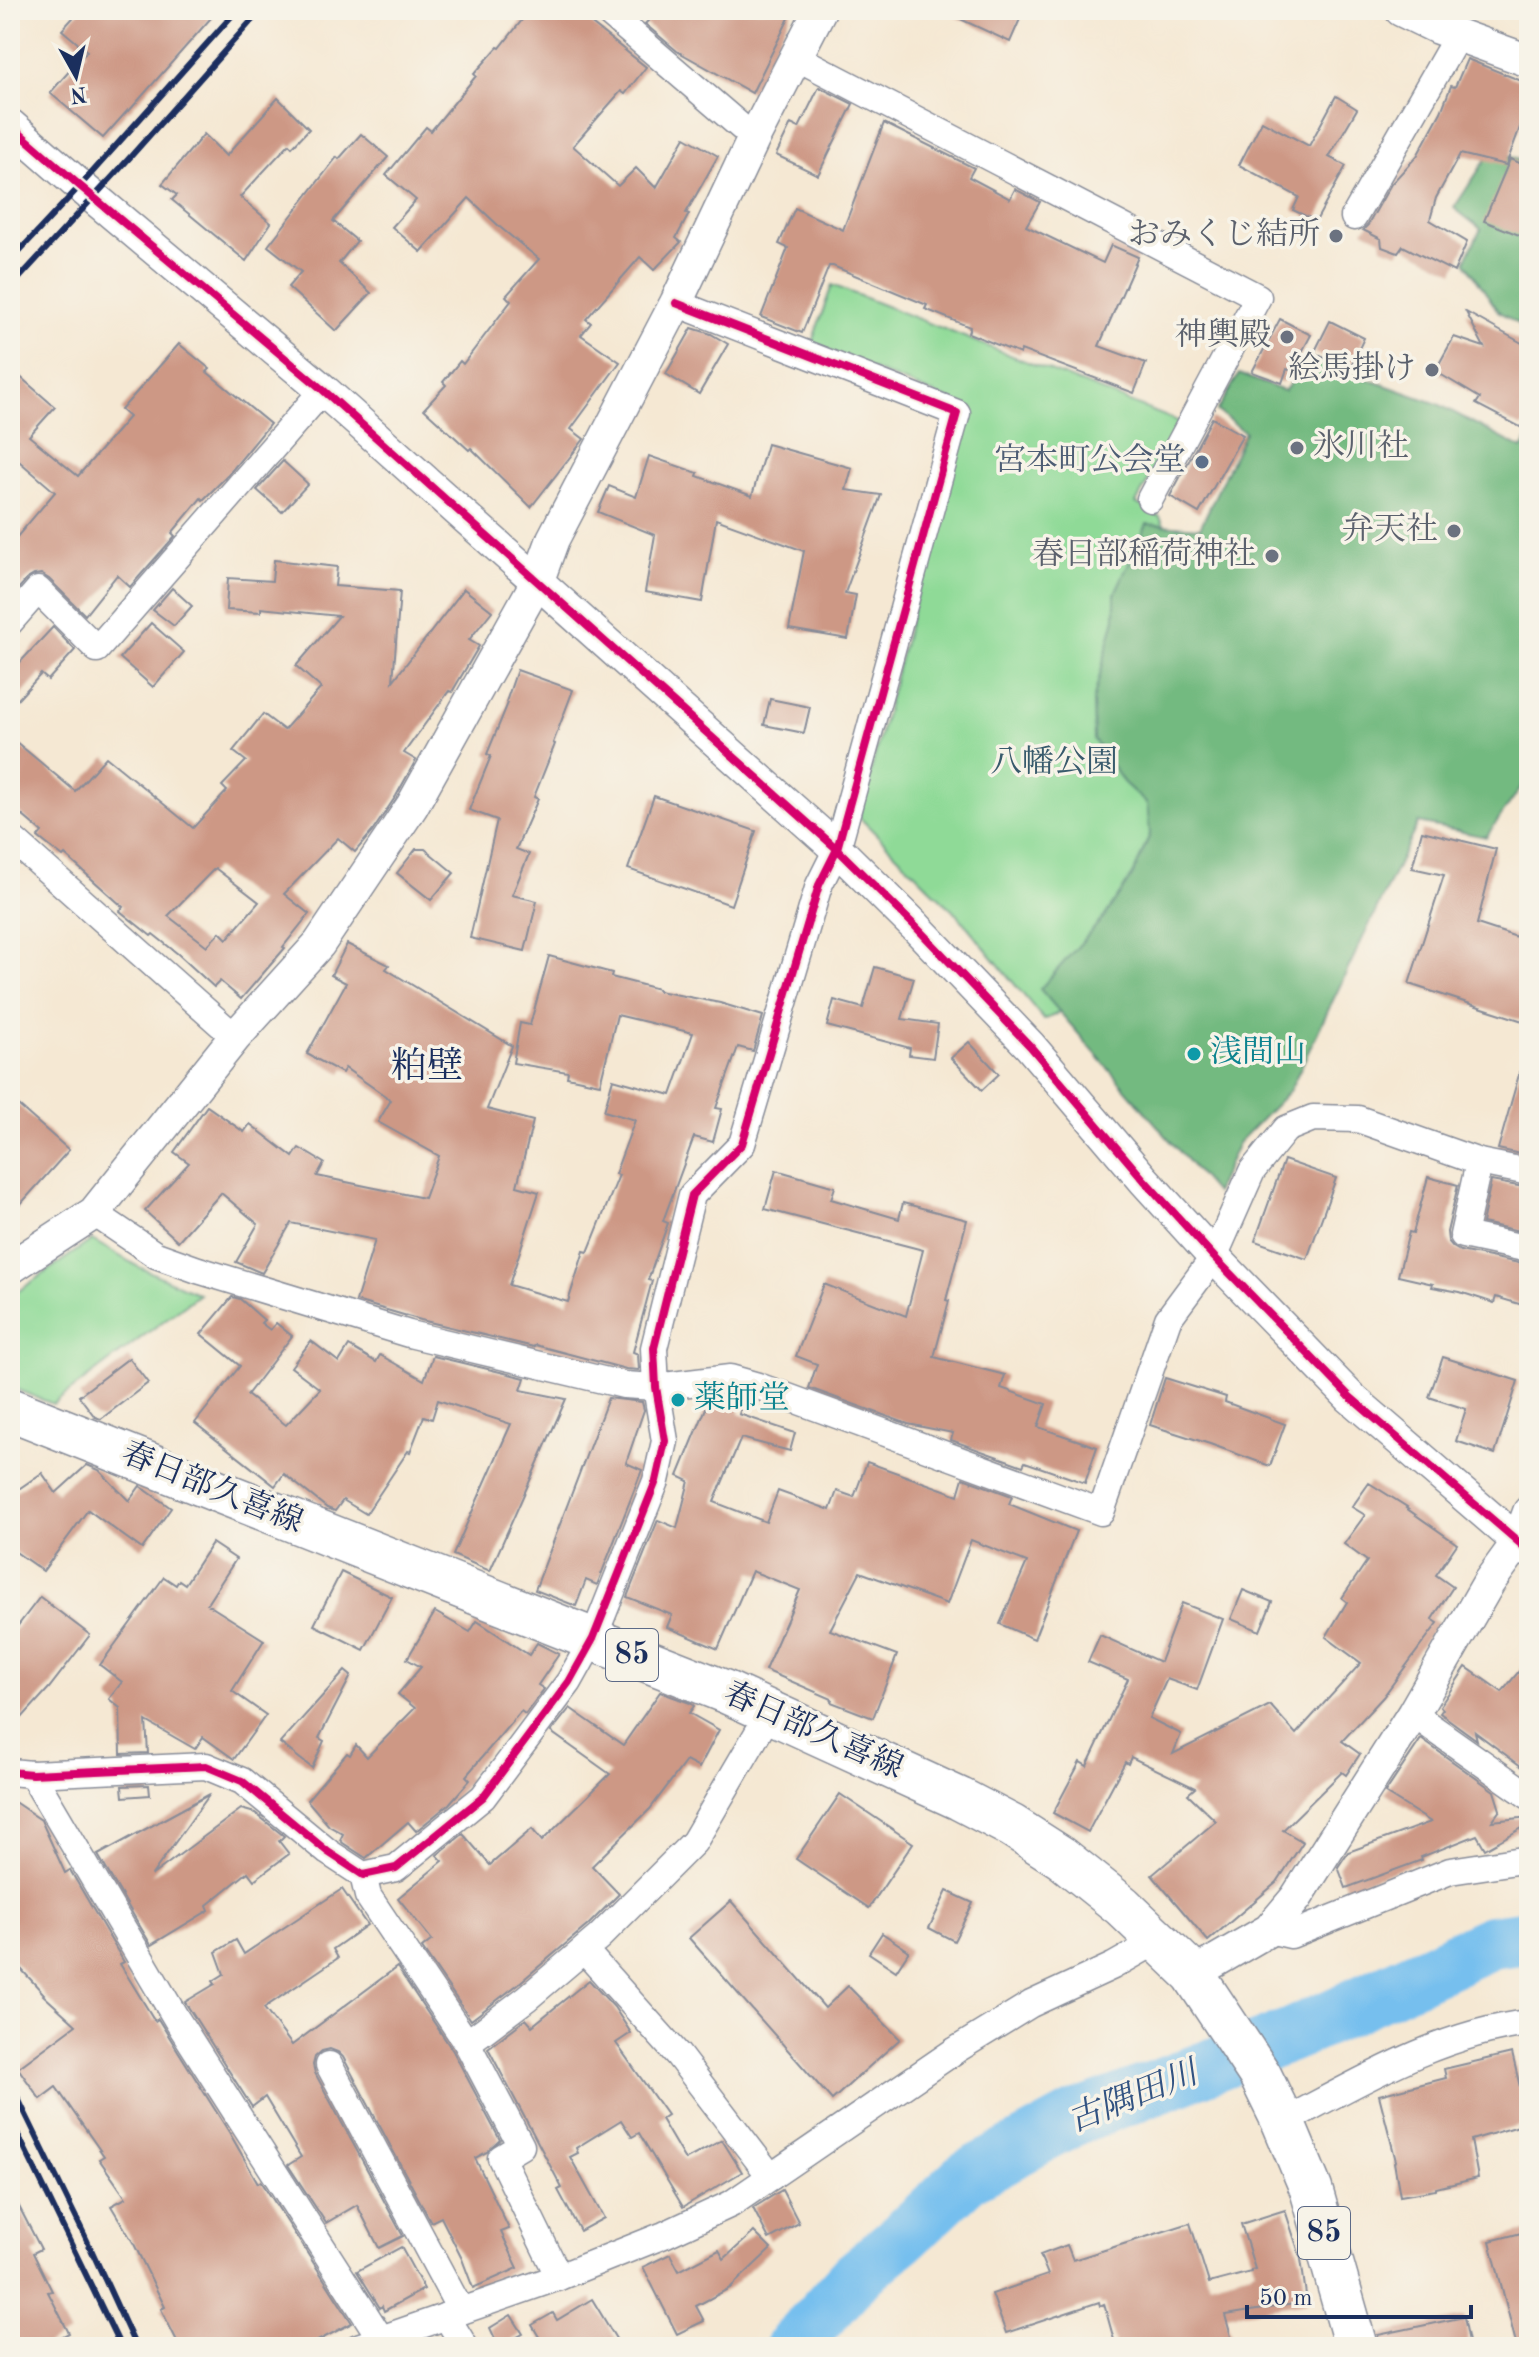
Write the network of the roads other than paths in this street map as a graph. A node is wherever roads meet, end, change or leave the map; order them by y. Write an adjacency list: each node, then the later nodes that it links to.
1 (605, 10): 8 (street)
2 (820, 10): 5 (street)
3 (1401, 10): 4 (street)
4 (1447, 24): 6 (street); 9 (street)
5 (796, 57): 8 (street); 12 (street)
6 (1529, 61)
7 (10, 125): 11 (street)
8 (754, 138): 10 (street)
9 (1354, 217)
10 (676, 303): 13 (street); 16 (street)
11 (323, 390): 13 (street); 14 (street)
12 (1150, 499)
13 (538, 580): 16 (street); 17 (street)
14 (10, 622)
15 (10, 837): 17 (street)
16 (837, 849): 22 (street); 24 (street)
17 (235, 1037): 20 (street)
18 (1479, 1162): 19 (street); 21 (street); 22 (street)
19 (1529, 1172)
20 (94, 1213): 23 (street); 24 (street)
21 (1529, 1249)
22 (1214, 1257): 24 (street); 27 (street)
23 (10, 1268)
24 (656, 1387): 28 (street)
25 (10, 1409): 28 (main road, 春日部久喜線 / 85)
26 (1529, 1512): 27 (street)
27 (1523, 1546): 30 (street)
28 (593, 1639): 29 (main road, 春日部久喜線 / 85); 34 (street)
29 (770, 1712): 36 (main road, 春日部久喜線 / 85); 37 (street)
30 (1413, 1714): 32 (street); 35 (street)
31 (21, 1773): 34 (street); 46 (street)
32 (1529, 1796)
33 (1529, 1859): 35 (street)
34 (363, 1875): 40 (street)
35 (1269, 1930): 38 (street)
36 (1157, 1941): 38 (main road, 春日部久喜線 / 85); 43 (street)
37 (584, 1950): 40 (street); 43 (street)
38 (1197, 1982): 42 (main road, 春日部久喜線 / 85)
39 (1529, 2023): 42 (street)
40 (467, 2043): 44 (street)
41 (329, 2065): 45 (street)
42 (1283, 2122): 48 (main road, 春日部久喜線 / 85)
43 (771, 2177): 44 (street)
44 (559, 2277): 45 (street)
45 (454, 2314): 46 (street); 47 (street)
46 (369, 2343)
47 (465, 2347)
48 (1356, 2347)

